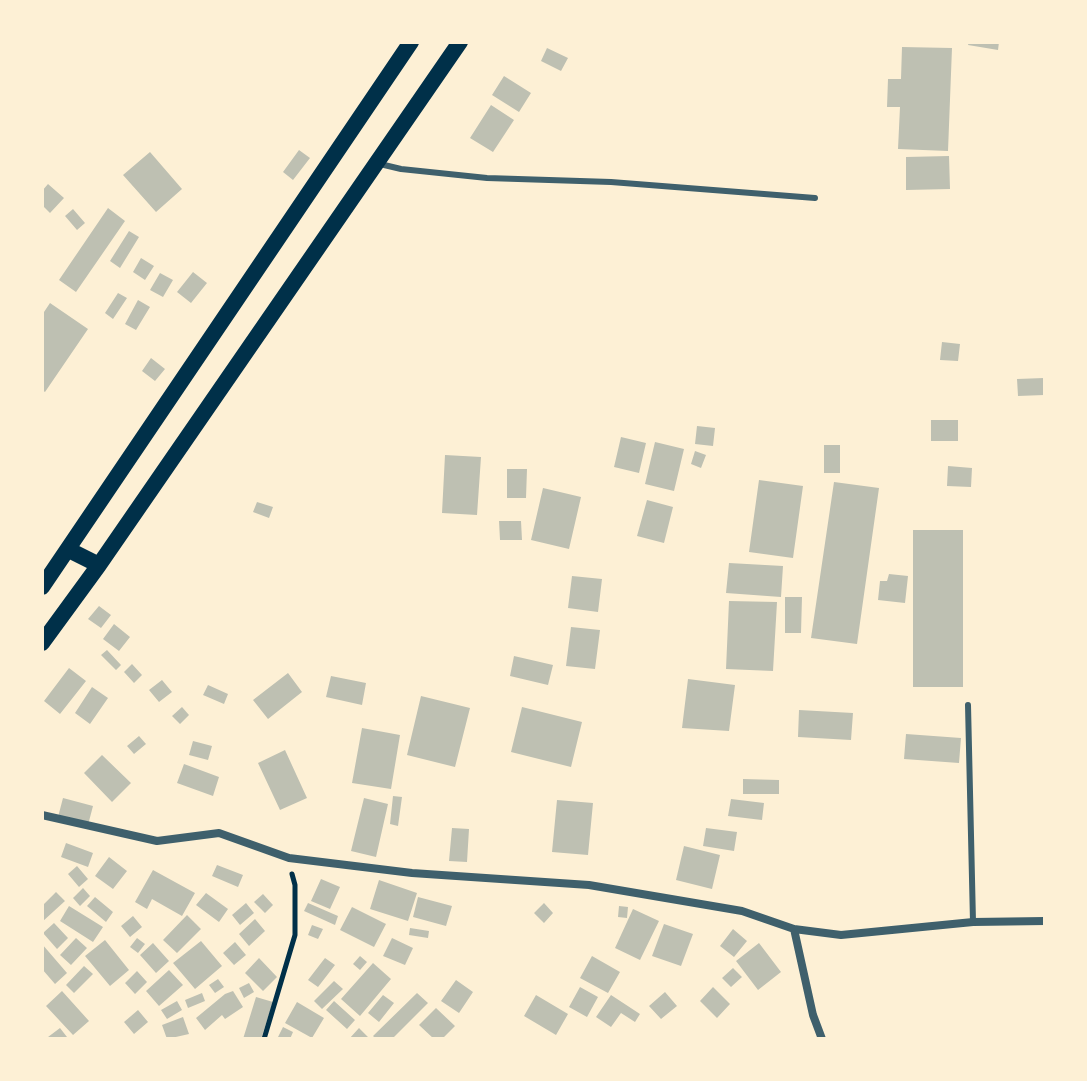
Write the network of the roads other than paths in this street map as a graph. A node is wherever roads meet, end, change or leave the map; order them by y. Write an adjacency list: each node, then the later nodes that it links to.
1 (411, 42): 5 (main road)
2 (460, 42): 3 (main road)
3 (377, 163): 4 (lane); 6 (main road)
4 (815, 198)
5 (69, 550): 6 (main road); 7 (main road)
6 (99, 565): 8 (main road)
7 (42, 587)
8 (42, 643)
9 (968, 705): 12 (lane)
10 (42, 815): 13 (street)
11 (1045, 921): 12 (street)
12 (973, 922): 13 (street)
13 (794, 929): 14 (street)
14 (822, 1039)

